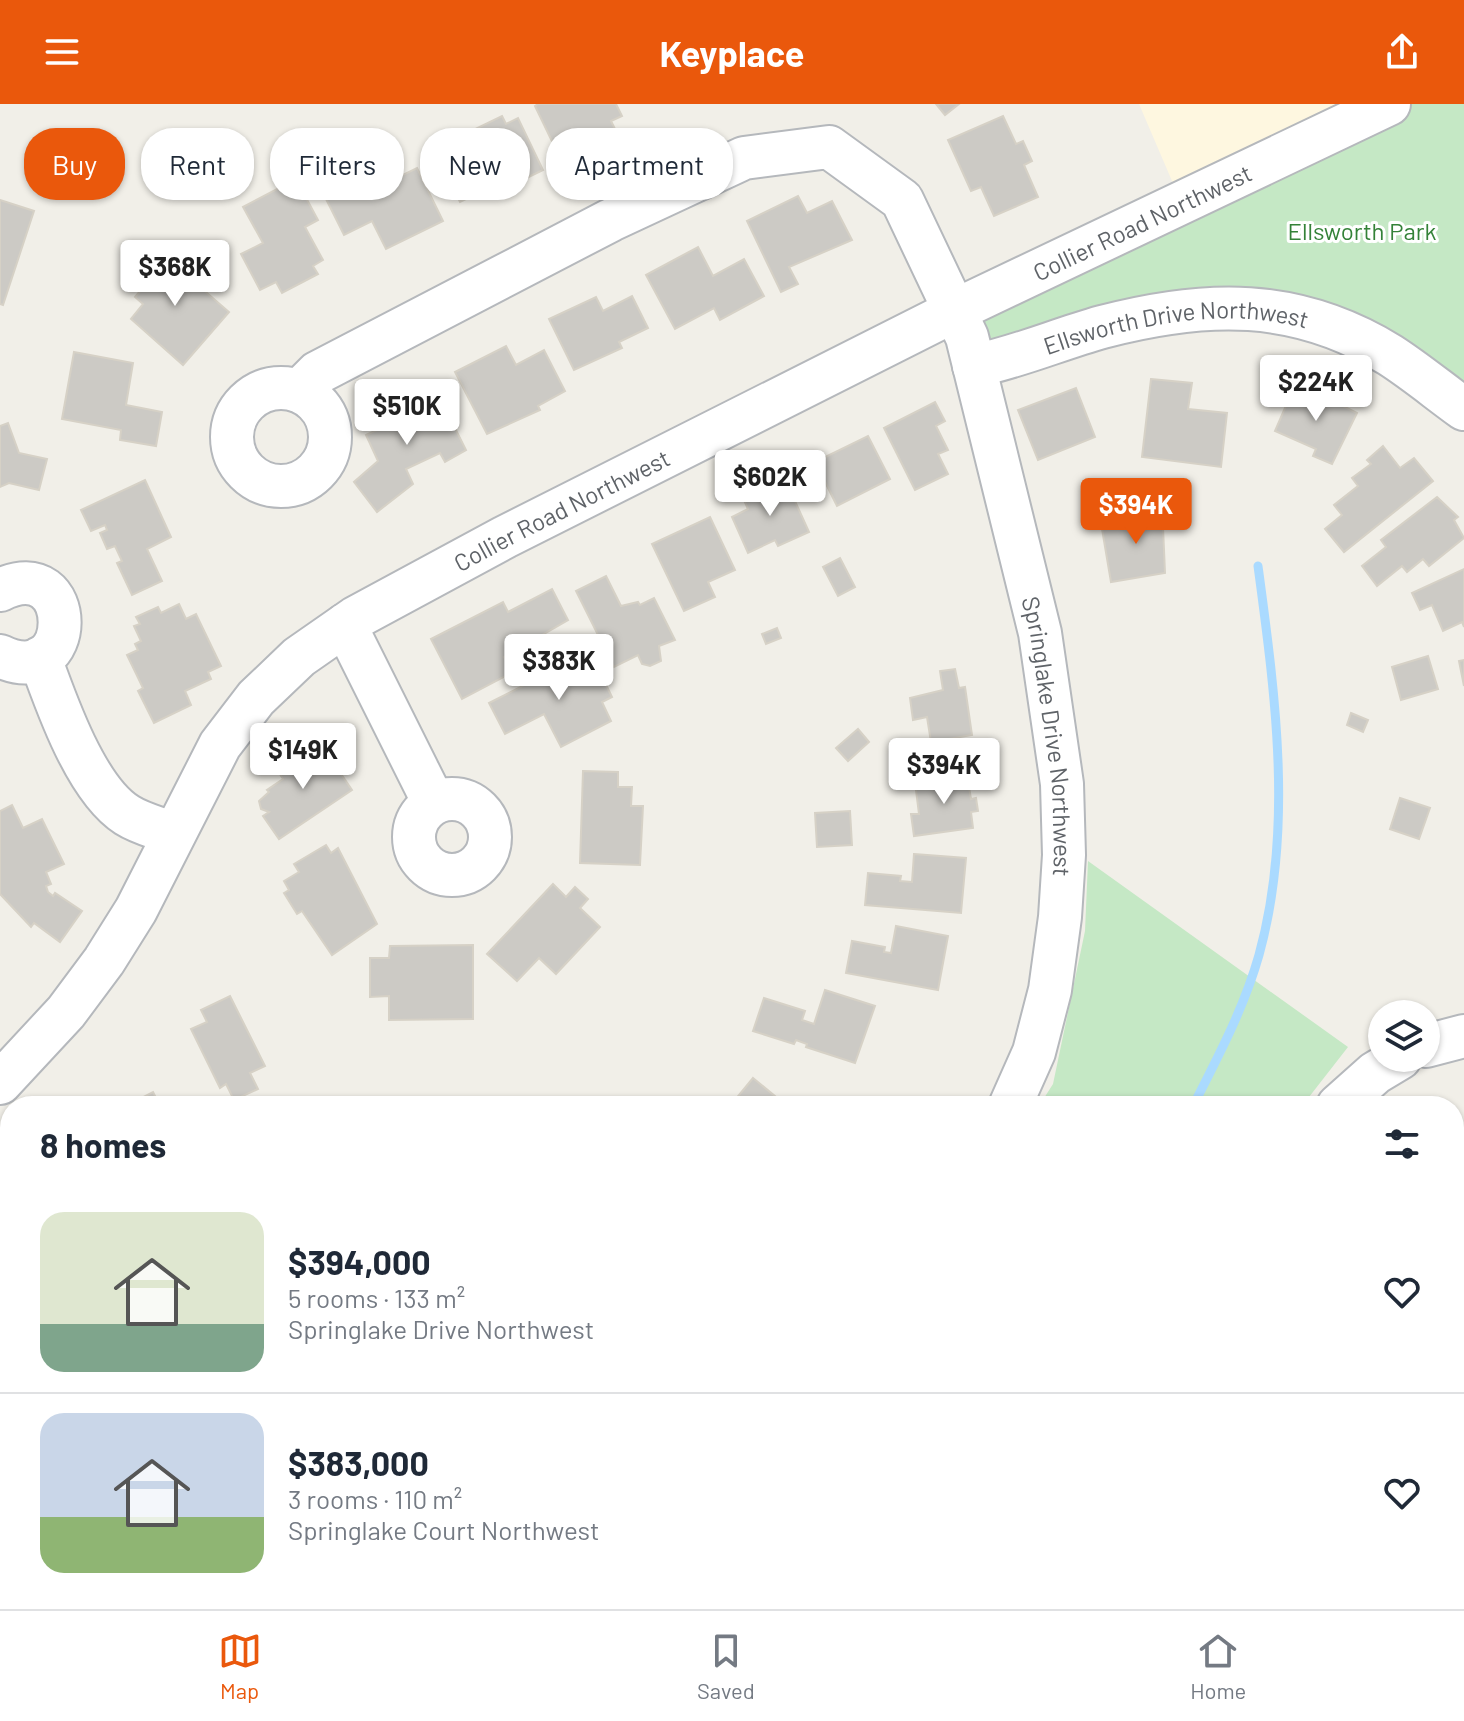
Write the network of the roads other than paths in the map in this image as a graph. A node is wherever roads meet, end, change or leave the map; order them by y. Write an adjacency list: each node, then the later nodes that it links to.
1 (1389, 104): 2 (street, Collier Road Northwest)
2 (954, 311): 3 (street); 4 (street); 7 (street, Collier Road Northwest)
3 (974, 366): 5 (street, Ellsworth Drive Northwest); 15 (street, Springlake Drive Northwest)
4 (299, 391)
5 (1464, 409)
6 (0, 590): 8 (street)
7 (345, 625): 9 (street); 10 (street, Collier Road Northwest)
8 (20, 657): 10 (street)
9 (434, 803)
10 (174, 834): 14 (street, Collier Road Northwest)
11 (1464, 1036): 12 (street)
12 (1440, 1042)
13 (1377, 1072): 16 (street)
14 (0, 1083)
15 (1014, 1096)
16 (1349, 1096)

